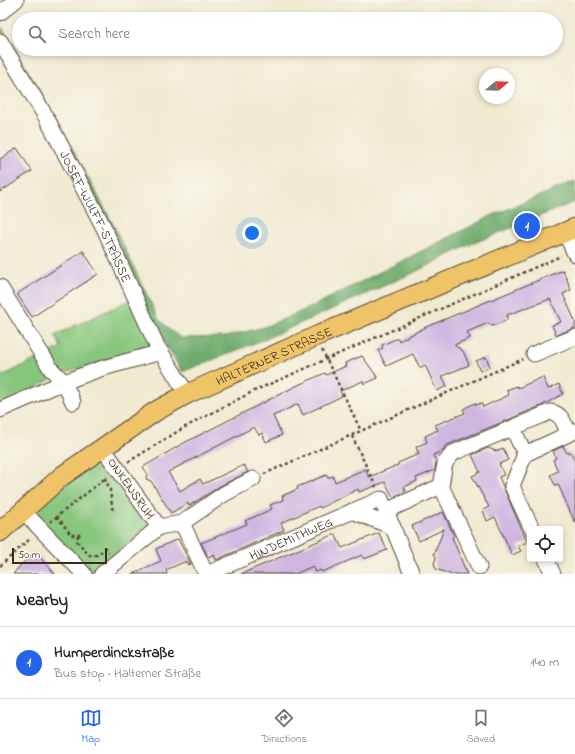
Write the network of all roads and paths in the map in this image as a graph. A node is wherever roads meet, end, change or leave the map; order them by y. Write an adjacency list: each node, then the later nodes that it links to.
1 (16, 0): 2 (street)
2 (0, 13)
3 (0, 41): 9 (street, JOSEF-WULFF-STRASSE)
4 (570, 230): 5 (street); 7 (main road, HALTERNER STRASSE)
5 (574, 252): 11 (path)
6 (0, 287): 12 (street)
7 (316, 336): 11 (path); 13 (main road, HALTERNER STRASSE)
8 (575, 337): 10 (street)
9 (161, 352): 12 (street); 13 (street, JOSEF-WULFF-STRASSE)
10 (534, 354): 17 (path)
11 (326, 358): 17 (path); 22 (path)
12 (64, 382): 14 (street); 15 (street)
13 (187, 394): 20 (main road, HALTERNER STRASSE)
14 (73, 402)
15 (0, 410)
16 (513, 428): 18 (street); 21 (street); 25 (street)
17 (361, 431): 19 (path)
18 (573, 433): 21 (street)
19 (352, 436): 24 (path); 26 (path)
20 (102, 447): 22 (street, ONKENSRUH); 27 (main road, HALTERNER STRASSE)
21 (525, 454): 32 (street)
22 (118, 468): 23 (path); 33 (street, ONKENSRUH)
23 (105, 478): 29 (path); 30 (path)
24 (253, 479): 31 (street)
25 (441, 486): 26 (street, HINDEMITHWEG); 40 (street)
26 (383, 505): 28 (street, HINDEMITHWEG); 34 (street)
27 (22, 510): 35 (street); 36 (main road, HALTERNER STRASSE)
28 (352, 511): 34 (street); 43 (street, HINDEMITHWEG)
29 (113, 513)
30 (57, 516): 35 (path); 37 (path)
31 (182, 522): 33 (street); 43 (street, HINDEMITHWEG)
32 (531, 526)
33 (159, 527): 37 (street, ONKENSRUH)
34 (393, 527): 44 (street)
35 (40, 530): 39 (path); 41 (street)
36 (0, 532)
37 (118, 561): 42 (street, ONKENSRUH)
38 (547, 562): 45 (street)
39 (0, 566)
40 (479, 567)
41 (84, 574)
42 (102, 574)
43 (206, 574)
44 (412, 574)
45 (553, 574)

